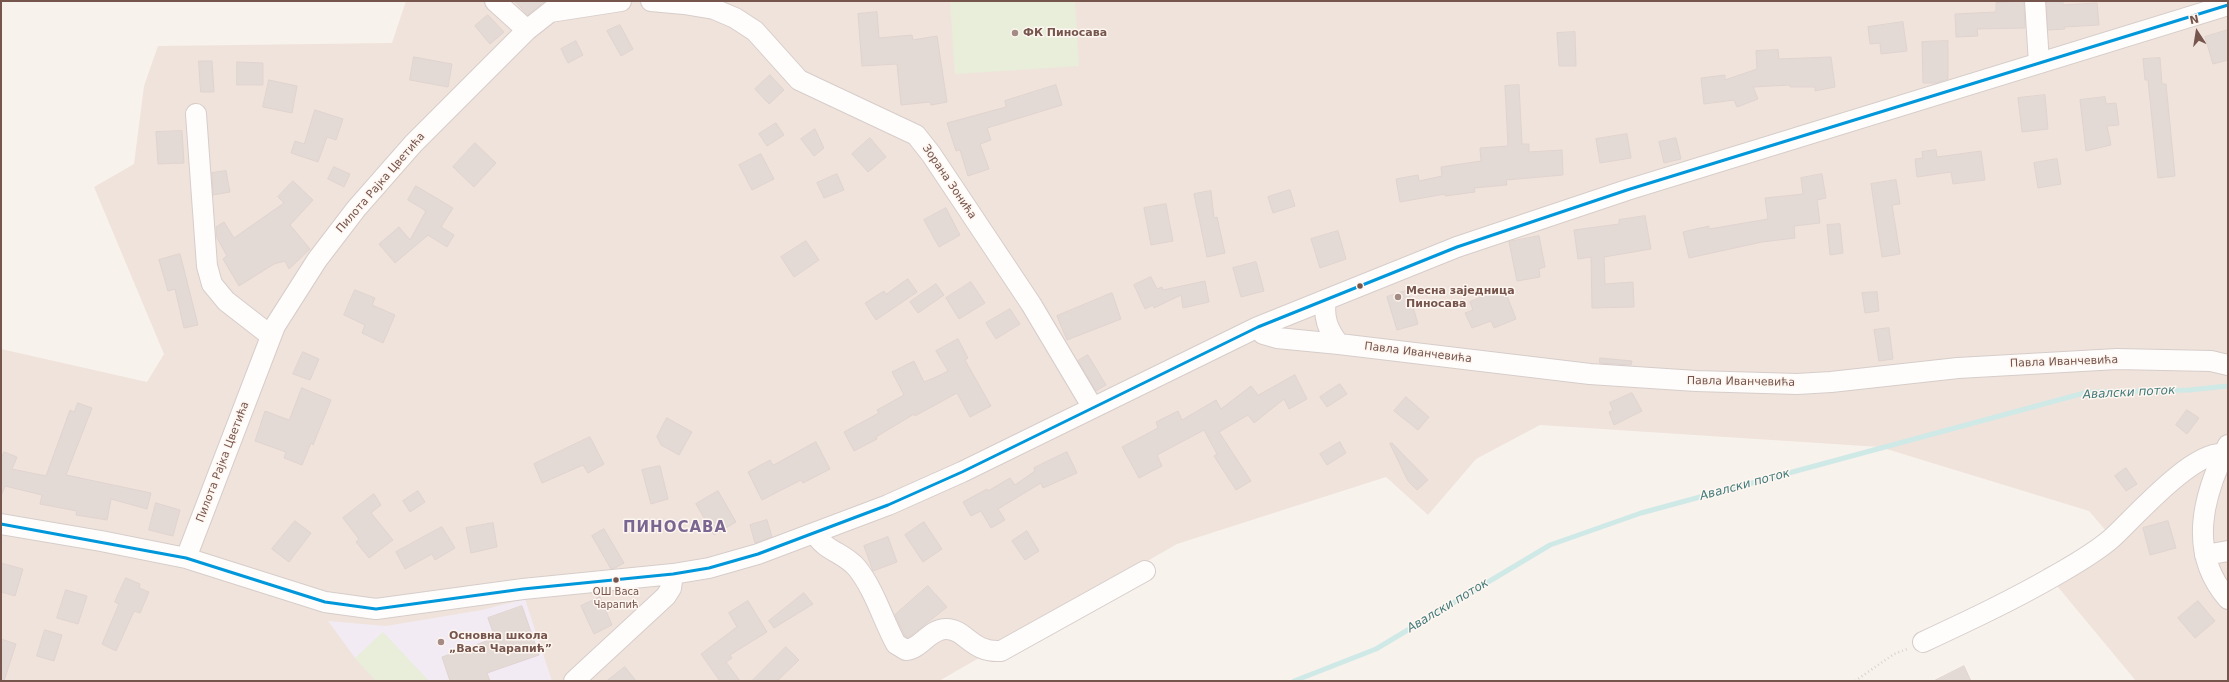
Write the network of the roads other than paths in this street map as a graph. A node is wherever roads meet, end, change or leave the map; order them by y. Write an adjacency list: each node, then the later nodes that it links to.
1 (495, 1): 8 (street)
2 (564, 1): 7 (street, Пилота Рајка Цветића)
3 (620, 1): 7 (street)
4 (651, 1): 16 (street, Зорана Зонића)
5 (2035, 1): 9 (street)
6 (2228, 5): 9 (street)
7 (548, 13): 8 (street, Пилота Рајка Цветића)
8 (527, 30): 13 (street, Пилота Рајка Цветића)
9 (2039, 63): 11 (street)
10 (196, 114): 13 (street)
11 (1326, 300): 12 (street); 14 (street)
12 (1258, 327): 14 (street, Павла Иванчевића); 16 (street)
13 (271, 336): 22 (street, Пилота Рајка Цветића)
14 (1339, 344): 15 (street, Павла Иванчевића)
15 (2228, 365)
16 (1093, 408): 19 (street)
17 (2226, 449): 21 (street); 26 (street)
18 (1, 524): 22 (street)
19 (816, 532): 23 (street); 24 (street)
20 (2228, 551): 21 (street)
21 (2205, 556): 25 (street)
22 (186, 558): 24 (street)
23 (1145, 571)
24 (673, 574): 27 (street)
25 (2228, 599)
26 (1923, 642)
27 (574, 681)

